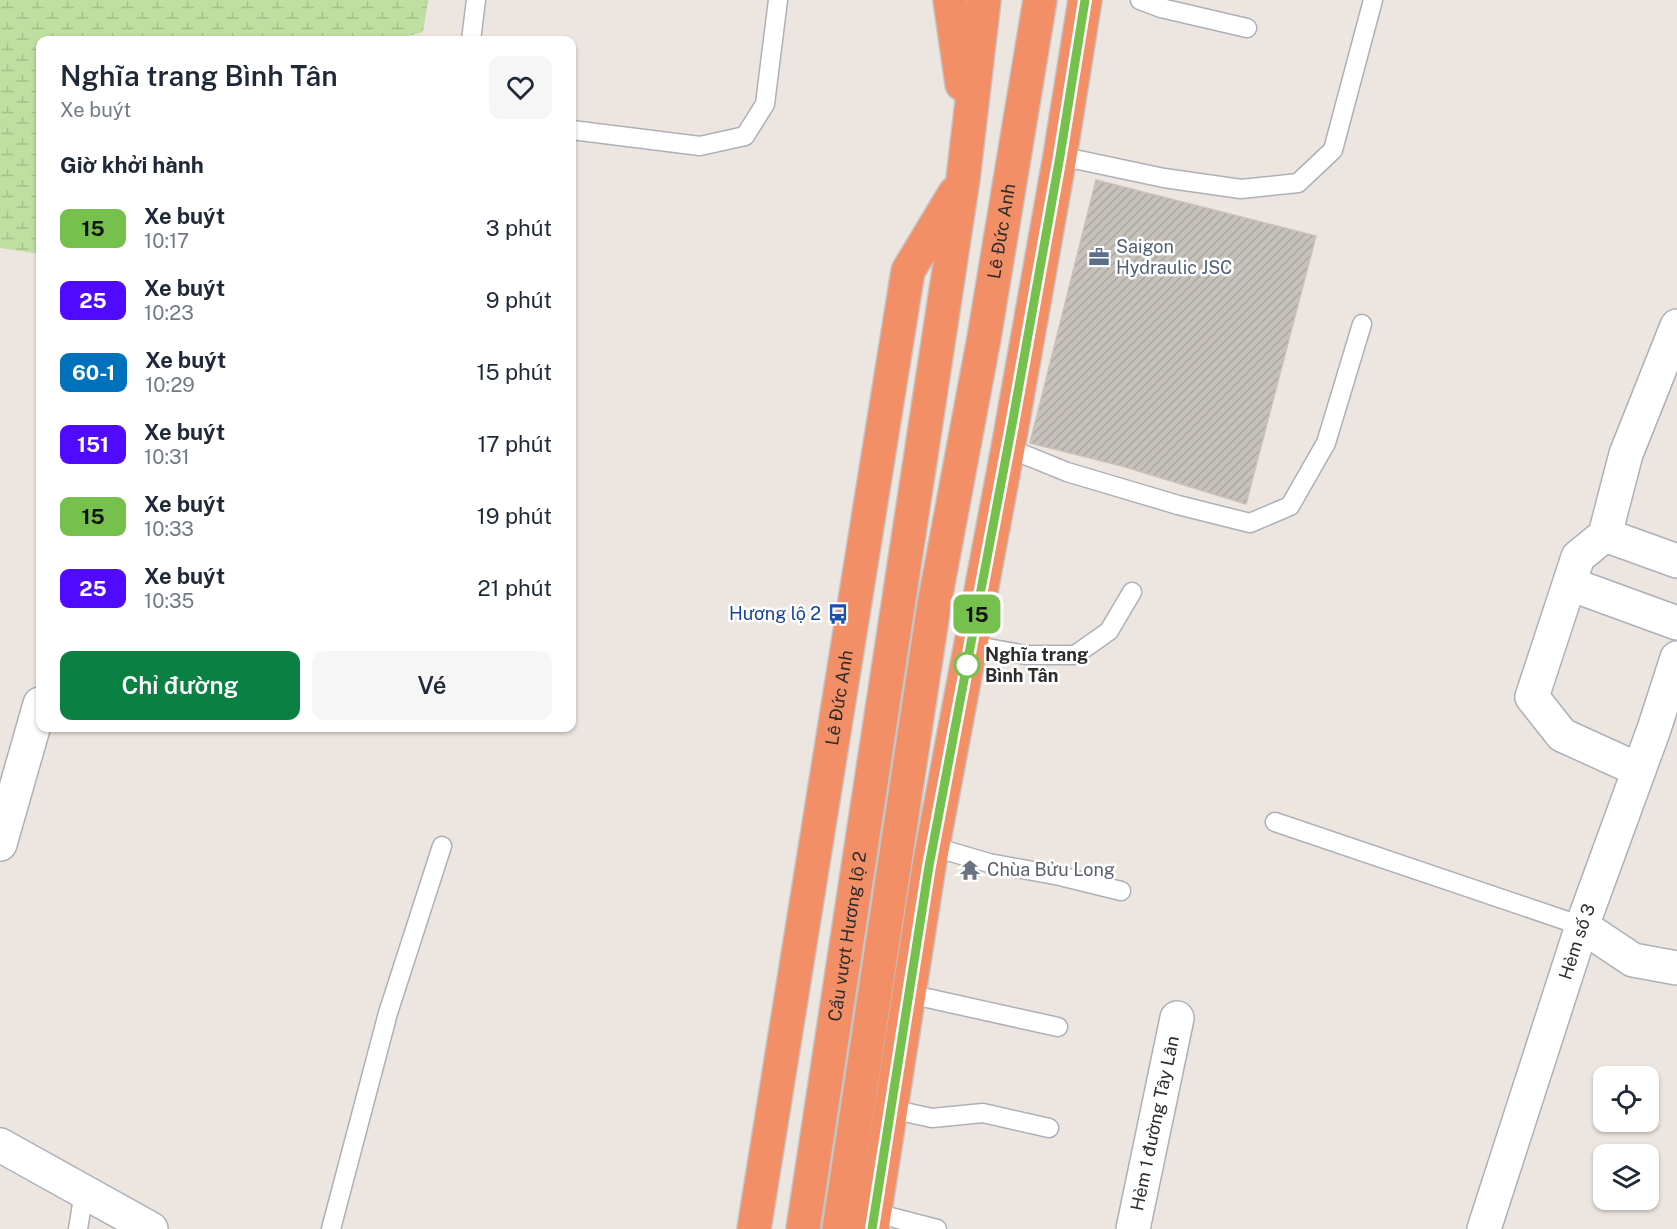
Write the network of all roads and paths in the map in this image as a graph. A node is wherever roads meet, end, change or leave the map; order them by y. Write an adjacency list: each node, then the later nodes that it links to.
1 (476, 0): 10 (lane)
2 (778, 0): 11 (lane)
3 (950, 0): 12 (highway, Lê Đức Anh)
4 (984, 0): 12 (highway, Lê Đức Anh)
5 (1040, 0): 26 (highway, Lê Đức Anh)
6 (1085, 0): 13 (highway)
7 (1140, 0): 9 (lane)
8 (1373, 0): 13 (lane)
9 (1247, 28)
10 (472, 36)
11 (576, 130)
12 (968, 137): 14 (highway, Lê Đức Anh)
13 (1060, 156): 17 (highway)
14 (963, 179): 23 (highway, Lê Đức Anh); 47 (highway, Lê Đức Anh)
15 (1362, 324): 17 (lane)
16 (1677, 326): 18 (street)
17 (1008, 448): 24 (highway)
18 (1605, 535): 19 (street); 20 (street)
19 (1677, 561)
20 (1570, 584): 22 (street); 28 (street)
21 (1132, 592): 24 (lane)
22 (1677, 623)
23 (893, 644): 48 (highway, Cầu vượt Hương lộ 2)
24 (971, 645): 32 (highway)
25 (1677, 658): 28 (street, Hẻm số 3)
26 (924, 676): 49 (highway, Cầu vượt Hương lộ 2)
27 (36, 718): 30 (street)
28 (1639, 770): 34 (street, Hẻm số 3)
29 (1275, 822): 34 (lane)
30 (0, 844)
31 (442, 846): 46 (lane)
32 (934, 847): 33 (lane); 36 (highway)
33 (1121, 891)
34 (1582, 926): 35 (street); 52 (street, Hẻm số 3)
35 (1677, 968)
36 (909, 994): 38 (lane); 39 (highway)
37 (1177, 1018): 51 (street, Hẻm 1 đường Tây Lân)
38 (1058, 1027)
39 (891, 1109): 40 (lane); 43 (highway)
40 (1049, 1128)
41 (0, 1145): 42 (street)
42 (84, 1192): 44 (lane); 45 (street)
43 (873, 1221): 50 (lane)
44 (78, 1229)
45 (151, 1229)
46 (331, 1229)
47 (754, 1229)
48 (803, 1229)
49 (839, 1229)
50 (937, 1229)
51 (1133, 1229)
52 (1484, 1229)

